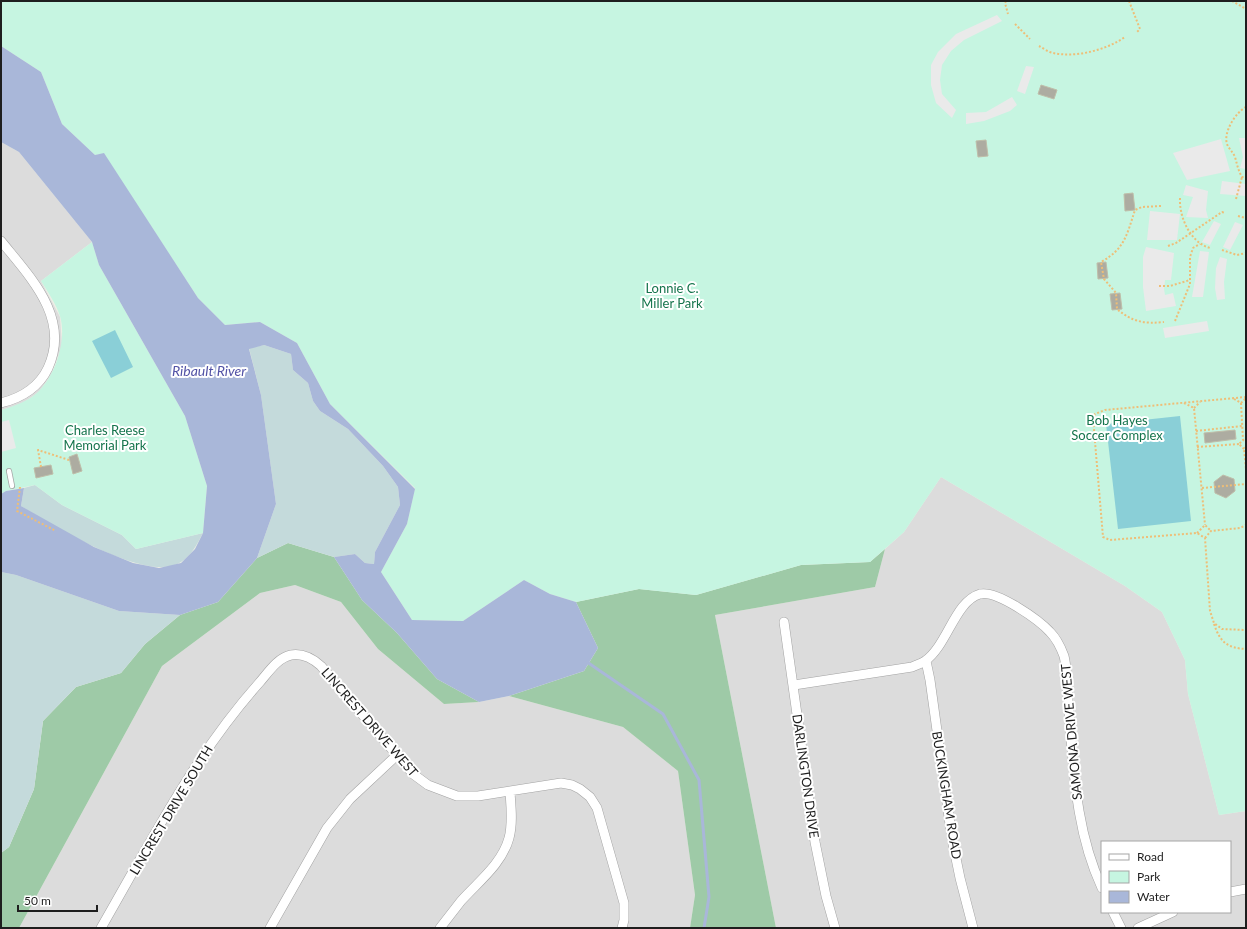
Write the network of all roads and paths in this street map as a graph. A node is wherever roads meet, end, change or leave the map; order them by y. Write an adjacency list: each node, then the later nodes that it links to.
1 (1006, 1): 5 (path)
2 (1129, 1): 7 (path)
3 (1232, 1): 4 (path)
4 (1246, 9)
5 (1008, 14)
6 (1015, 24): 9 (path)
7 (1137, 32)
8 (1125, 37): 10 (path)
9 (1030, 39)
10 (1039, 46)
11 (1246, 107): 12 (path)
12 (1242, 177): 13 (path); 15 (path)
13 (1246, 177)
14 (1180, 198): 20 (path)
15 (1236, 199)
16 (1162, 206): 30 (path)
17 (1225, 213): 20 (path)
18 (1238, 216): 19 (path)
19 (1246, 218)
20 (1192, 233): 22 (path); 23 (path)
21 (1, 241): 36 (street)
22 (1200, 244): 24 (path); 27 (path)
23 (1168, 246)
24 (1210, 248)
25 (1222, 250): 26 (path)
26 (1246, 253)
27 (1190, 280): 28 (path); 29 (path)
28 (1159, 286)
29 (1175, 321)
30 (1164, 322)
31 (1233, 398): 32 (path); 33 (path); 35 (path)
32 (1246, 398): 35 (path)
33 (1202, 401): 34 (path); 37 (path)
34 (1184, 403): 37 (path); 57 (path)
35 (1241, 403): 38 (path)
36 (1, 404)
37 (1194, 408): 39 (path)
38 (1242, 426): 39 (path); 40 (path)
39 (1196, 431): 43 (path)
40 (1243, 440): 41 (path); 42 (path)
41 (1246, 442)
42 (1239, 444): 43 (path); 44 (path)
43 (1198, 448): 52 (path)
44 (1245, 448): 47 (path)
45 (69, 460): 46 (path)
46 (41, 467)
47 (1246, 469)
48 (9, 471): 51 (lane)
49 (20, 481): 56 (path)
50 (1246, 484): 52 (path)
51 (12, 486)
52 (1202, 488): 53 (path)
53 (1205, 525): 55 (path); 57 (path)
54 (1246, 525): 55 (path)
55 (1211, 531): 58 (path)
56 (56, 532)
57 (1197, 532): 58 (path)
58 (1205, 538): 60 (path)
59 (784, 622): 65 (street, DARLINGTON DRIVE)
60 (1214, 623): 61 (path); 62 (path)
61 (1246, 630)
62 (1246, 649)
63 (302, 655): 66 (street, LINCREST DRIVE WEST); 73 (street, LINCREST DRIVE SOUTH)
64 (926, 661): 65 (street); 68 (street, SAMONA DRIVE WEST); 78 (street, BUCKINGHAM ROAD)
65 (794, 685): 77 (street, DARLINGTON DRIVE)
66 (396, 756): 67 (street, LINCREST DRIVE WEST); 74 (street)
67 (510, 792): 75 (street); 76 (street, LINCREST DRIVE WEST)
68 (1101, 886)
69 (1246, 889): 70 (street)
70 (1231, 892)
71 (1114, 913): 79 (street)
72 (1171, 913): 80 (street)
73 (101, 928)
74 (270, 928)
75 (440, 928)
76 (622, 928)
77 (835, 928)
78 (974, 928)
79 (1121, 928)
80 (1138, 928)

